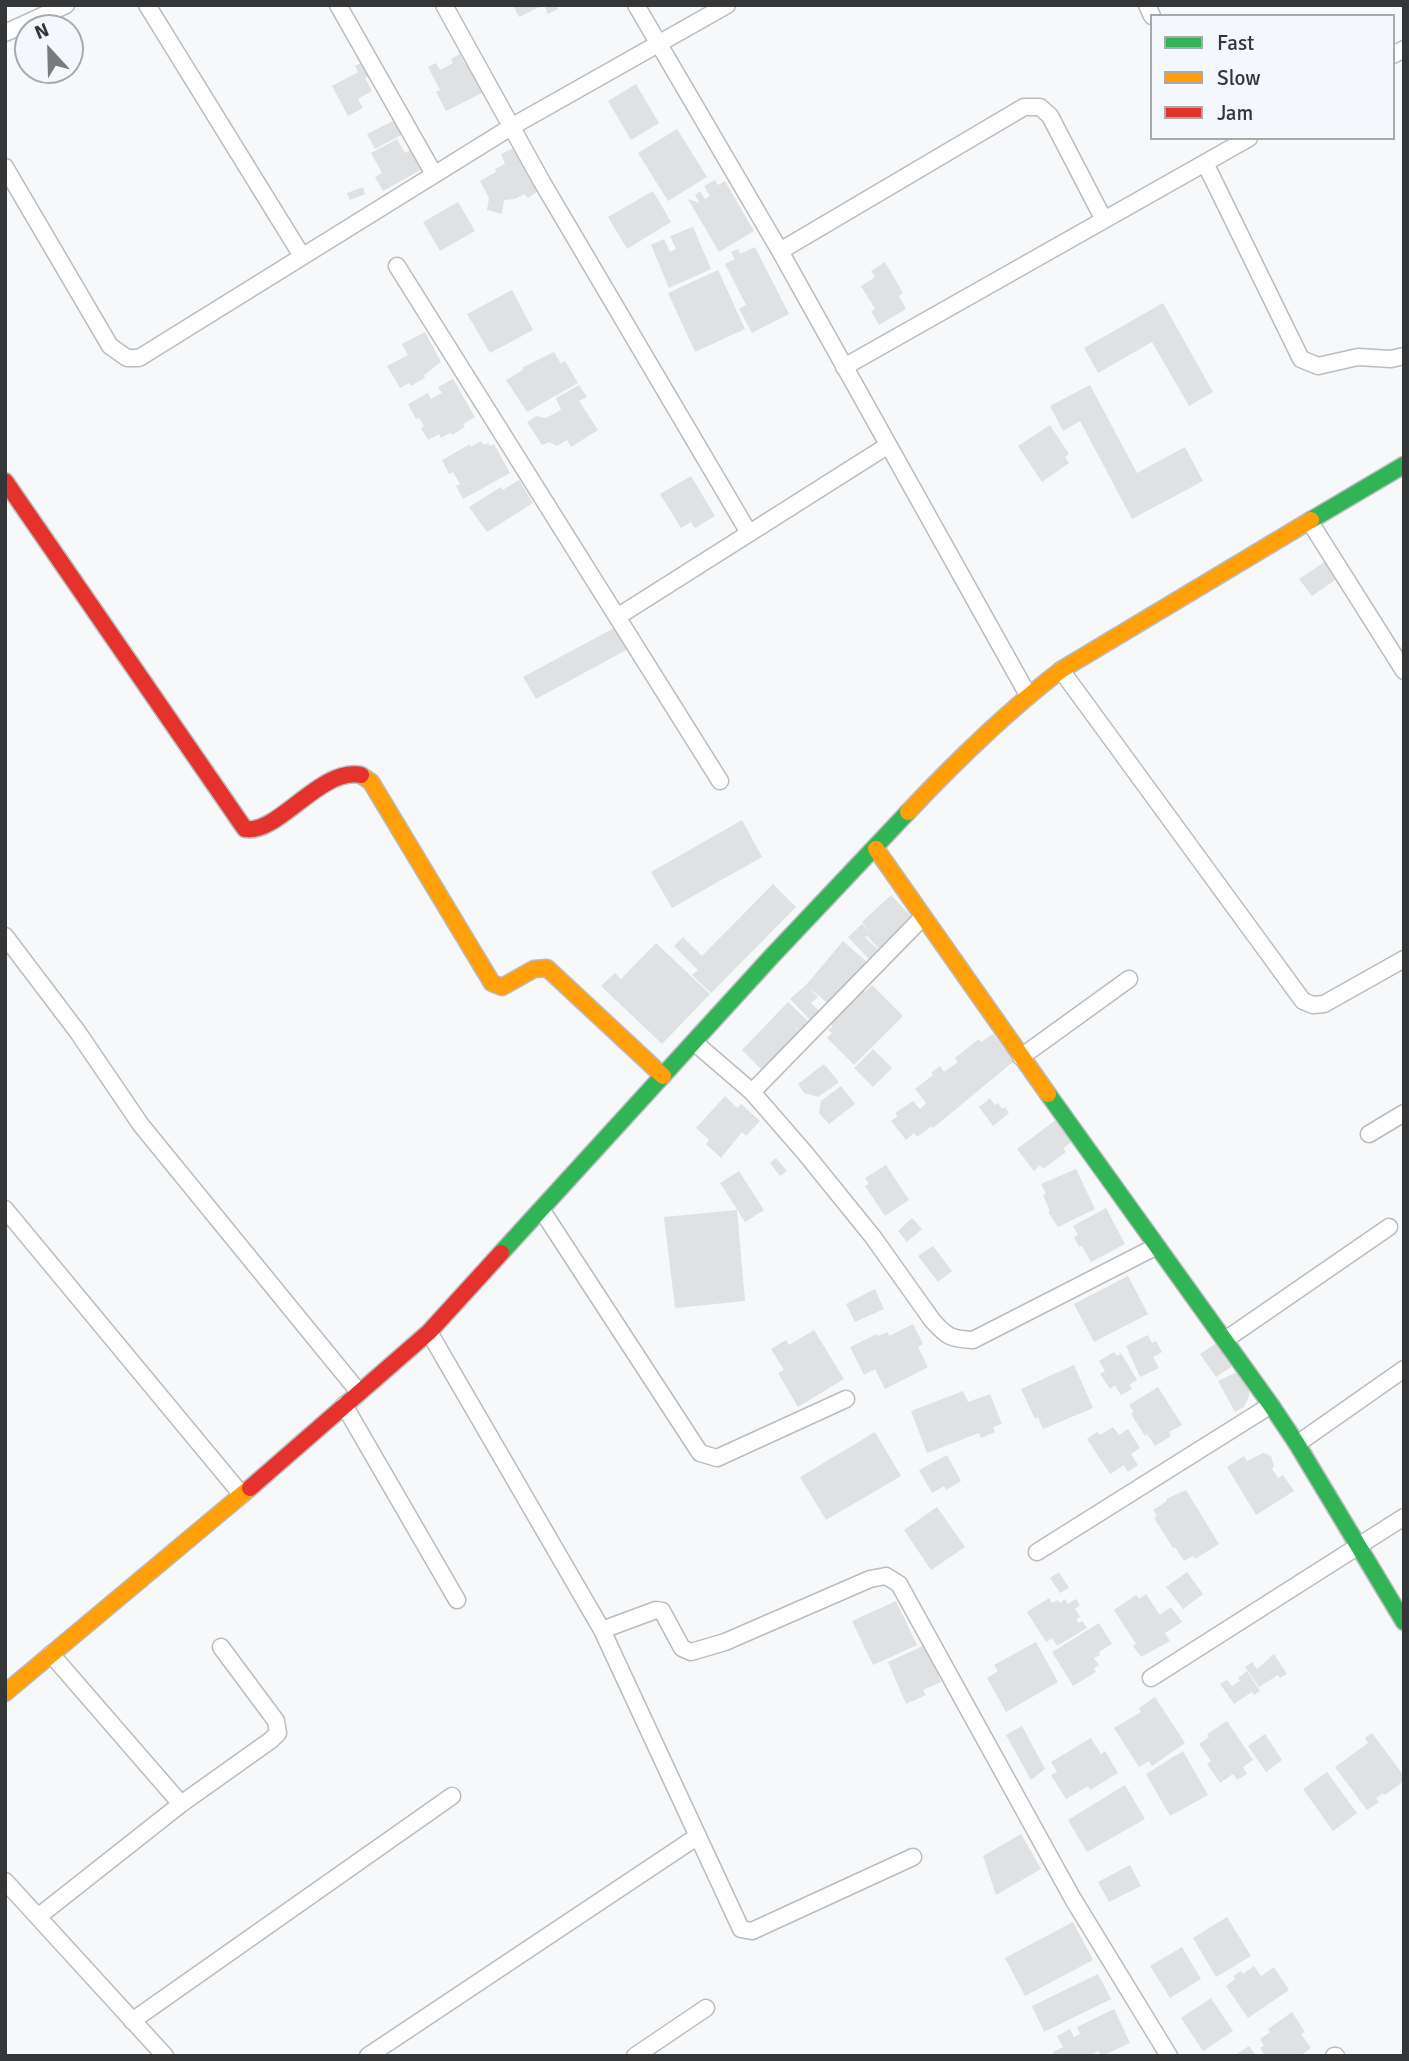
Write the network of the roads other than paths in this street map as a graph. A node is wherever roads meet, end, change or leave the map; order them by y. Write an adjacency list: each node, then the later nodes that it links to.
1 (66, 5): 7 (street)
2 (147, 5): 17 (street)
3 (338, 5): 14 (street)
4 (444, 5): 9 (street)
5 (636, 5): 8 (street)
6 (727, 5): 8 (street)
7 (5, 33)
8 (658, 44): 9 (street); 16 (street)
9 (511, 127): 14 (street); 25 (street)
10 (1242, 140): 11 (street)
11 (1223, 145): 12 (street)
12 (1205, 163): 15 (street); 19 (street)
13 (5, 167): 17 (street)
14 (434, 174): 17 (street)
15 (1104, 220): 16 (street); 20 (street)
16 (779, 251): 20 (street)
17 (302, 256)
18 (397, 266): 26 (street)
19 (1404, 356)
20 (844, 367): 21 (street)
21 (887, 446): 25 (street); 29 (street)
22 (1404, 465): 24 (street)
23 (5, 481): 38 (street)
24 (1310, 522): 27 (street); 28 (street)
25 (749, 533): 26 (street)
26 (617, 617): 30 (street)
27 (1061, 670): 29 (street); 34 (street)
28 (1404, 671)
29 (1028, 695): 31 (street)
30 (720, 781)
31 (876, 849): 32 (street); 36 (street)
32 (923, 917): 37 (street); 39 (street)
33 (5, 936): 49 (street)
34 (1404, 959)
35 (1129, 979): 37 (street)
36 (694, 1042): 38 (street); 39 (street)
37 (1021, 1057): 45 (street)
38 (663, 1076): 43 (street)
39 (752, 1091): 45 (street)
40 (1404, 1113): 41 (street)
41 (1369, 1134)
42 (5, 1209): 54 (street)
43 (541, 1209): 46 (street); 50 (street)
44 (1389, 1227): 47 (street)
45 (1157, 1246): 47 (street)
46 (429, 1332): 49 (street); 60 (street)
47 (1225, 1340): 52 (street)
48 (1404, 1369): 53 (street)
49 (358, 1391): 51 (street)
50 (846, 1399)
51 (344, 1405): 54 (street); 58 (street)
52 (1271, 1405): 53 (street); 57 (street)
53 (1297, 1444): 56 (street)
54 (242, 1495): 62 (street)
55 (1404, 1517): 56 (street)
56 (1359, 1545): 59 (street); 63 (street)
57 (1037, 1552)
58 (457, 1600)
59 (1404, 1622)
60 (602, 1630): 67 (street); 76 (street)
61 (221, 1647): 66 (street)
62 (51, 1654): 64 (street); 66 (street)
63 (1151, 1678)
64 (5, 1693)
65 (452, 1796): 72 (street)
66 (181, 1804): 70 (street)
67 (698, 1836): 68 (street); 74 (street)
68 (912, 1857)
69 (5, 1881): 70 (street)
70 (39, 1916): 72 (street)
71 (706, 2008): 75 (street)
72 (132, 2021): 73 (street)
73 (165, 2056)
74 (368, 2056)
75 (635, 2056)
76 (1169, 2056)

